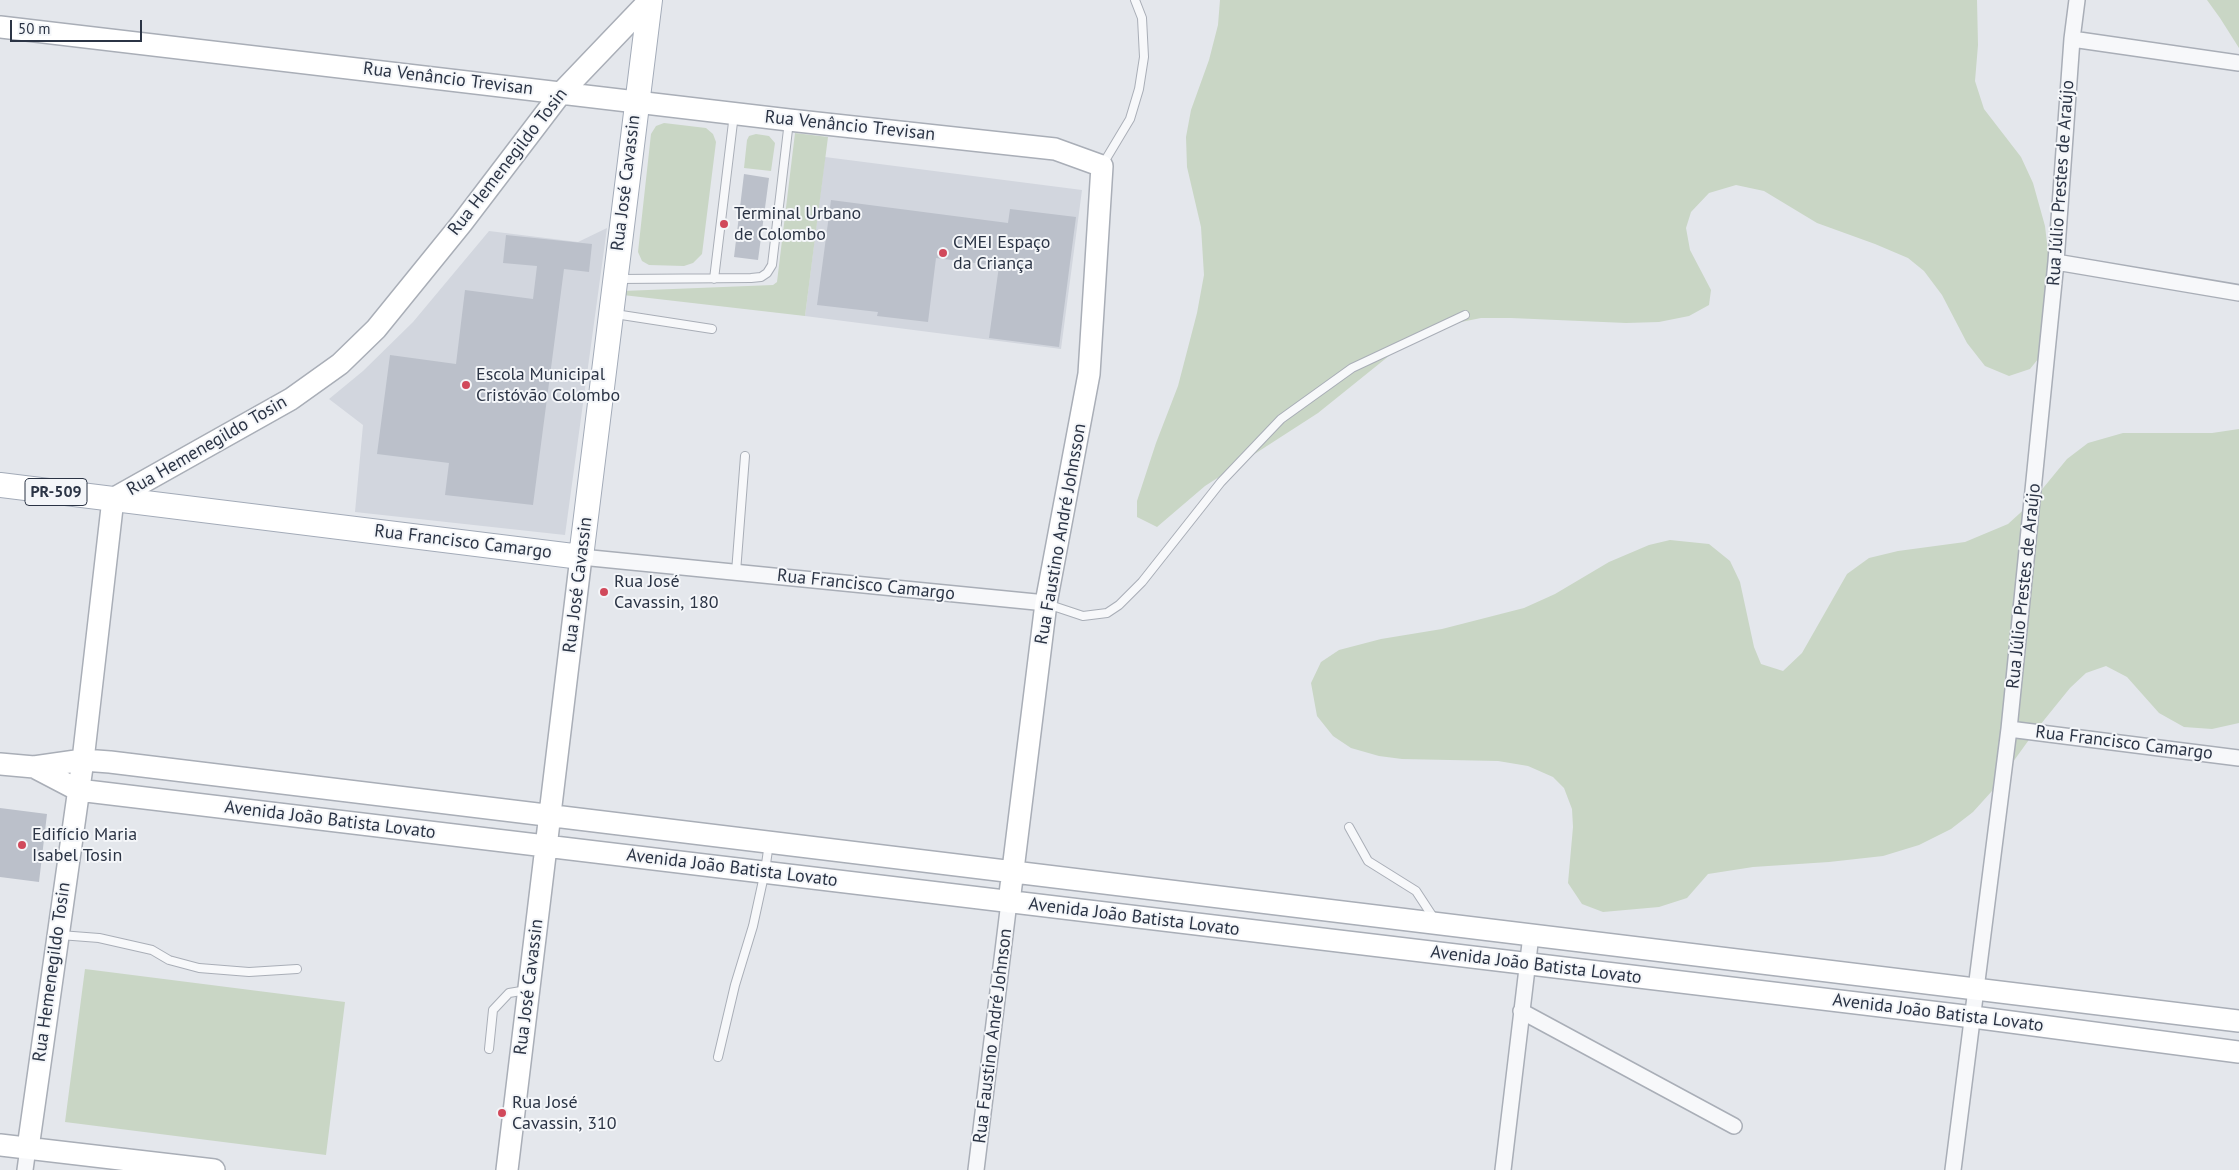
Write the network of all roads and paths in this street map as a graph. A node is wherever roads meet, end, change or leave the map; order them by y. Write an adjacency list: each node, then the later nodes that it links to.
1 (649, 0): 7 (street, Rua Hemenegildo Tosin / PR-509); 8 (main road, Rua José Cavassin)
2 (1135, 0): 11 (lane)
3 (2078, 0): 5 (street, Rua Júlio Prestes de Araújo)
4 (0, 27): 7 (street, Rua Venâncio Trevisan)
5 (2072, 39): 6 (street); 12 (street, Rua Júlio Prestes de Araújo)
6 (2239, 63)
7 (561, 92): 8 (street, Rua Venâncio Trevisan); 21 (street, Rua Hemenegildo Tosin / PR-509)
8 (636, 102): 9 (street, Rua Venâncio Trevisan); 13 (main road, Rua José Cavassin)
9 (734, 113): 10 (street, Rua Venâncio Trevisan); 14 (lane)
10 (789, 120): 11 (street, Rua Venâncio Trevisan); 14 (lane)
11 (1102, 166): 24 (street, Rua Faustino André Johnsson)
12 (2056, 262): 15 (street); 25 (street, Rua Júlio Prestes de Araújo)
13 (614, 279): 14 (lane); 16 (main road, Rua José Cavassin)
14 (714, 279)
15 (2239, 293)
16 (610, 313): 18 (lane); 22 (main road, Rua José Cavassin)
17 (1465, 315): 24 (lane)
18 (712, 329)
19 (745, 456): 23 (lane)
20 (0, 485): 21 (main road, Rua Francisco Camargo / PR-509)
21 (113, 499): 22 (main road, Rua Francisco Camargo); 27 (street, Rua Hemenegildo Tosin)
22 (581, 557): 23 (street, Rua Francisco Camargo); 31 (street, Rua José Cavassin)
23 (736, 572): 24 (street, Rua Francisco Camargo)
24 (1046, 604): 38 (street, Rua Faustino André Johnsson)
25 (2009, 729): 26 (street, Rua Francisco Camargo); 45 (street, Rua Júlio Prestes de Araújo)
26 (2239, 758)
27 (83, 760): 29 (street, Avenida João Batista Lovato); 30 (street, Rua Hemenegildo Tosin); 31 (street, Avenida João Batista Lovato)
28 (0, 764): 29 (street, Avenida João Batista Lovato)
29 (34, 767): 30 (street, Avenida João Batista Lovato)
30 (78, 790): 35 (street, Avenida João Batista Lovato); 41 (street, Rua Hemenegildo Tosin)
31 (550, 816): 32 (street, Avenida João Batista Lovato); 35 (street, Rua José Cavassin)
32 (643, 827): 34 (street, Avenida João Batista Lovato); 36 (street)
33 (1349, 827): 40 (lane)
34 (770, 841): 37 (lane); 38 (street, Avenida João Batista Lovato)
35 (546, 846): 36 (street, Avenida João Batista Lovato); 46 (street, Rua José Cavassin)
36 (640, 857): 37 (street, Avenida João Batista Lovato)
37 (765, 872): 39 (street, Avenida João Batista Lovato); 52 (lane)
38 (1013, 872): 39 (street, Rua Faustino André Johnsson); 40 (street, Avenida João Batista Lovato)
39 (1009, 902): 43 (street, Avenida João Batista Lovato); 59 (street, Rua Faustino André Johnson)
40 (1437, 923): 42 (street, Avenida João Batista Lovato)
41 (58, 934): 44 (lane); 55 (street, Rua Hemenegildo Tosin)
42 (1531, 935): 43 (street); 45 (street, Avenida João Batista Lovato)
43 (1528, 964): 47 (street); 48 (street, Avenida João Batista Lovato)
44 (296, 969)
45 (1976, 989): 48 (street, Rua Júlio Prestes de Araújo); 49 (street, Avenida João Batista Lovato)
46 (529, 990): 50 (lane); 58 (street, Rua José Cavassin)
47 (1521, 1011): 53 (street); 60 (street)
48 (1973, 1017): 51 (street, Avenida João Batista Lovato); 61 (street, Rua Júlio Prestes de Araújo)
49 (2239, 1020)
50 (489, 1048)
51 (2239, 1052)
52 (718, 1057)
53 (1734, 1126)
54 (0, 1145): 55 (street)
55 (28, 1148): 56 (street, Rua Hemenegildo Tosin); 57 (street)
56 (25, 1170)
57 (214, 1170)
58 (507, 1170)
59 (976, 1170)
60 (1504, 1170)
61 (1953, 1170)

